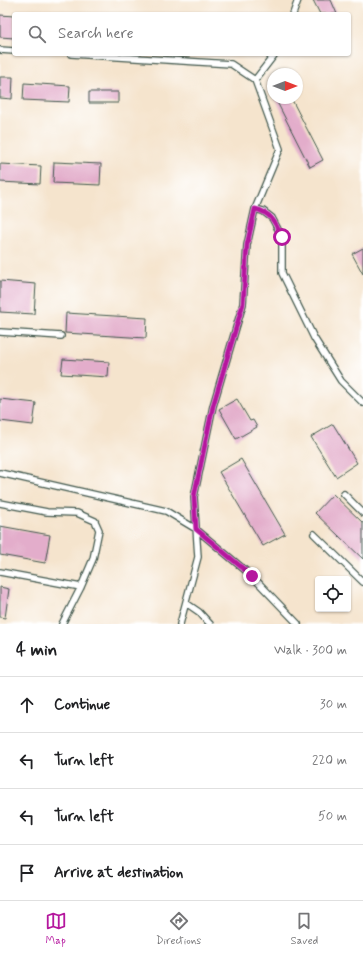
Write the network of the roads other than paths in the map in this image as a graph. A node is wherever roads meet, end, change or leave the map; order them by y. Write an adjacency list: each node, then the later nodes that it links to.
1 (298, 0): 2 (lane)
2 (294, 12)
3 (0, 50): 4 (lane)
4 (12, 51)
5 (102, 56): 7 (lane)
6 (273, 56): 7 (lane)
7 (255, 80): 8 (lane)
8 (255, 209): 11 (lane); 16 (lane)
9 (0, 332): 10 (lane)
10 (61, 336)
11 (363, 403)
12 (0, 473): 16 (lane)
13 (344, 494): 15 (lane)
14 (0, 503): 20 (lane)
15 (363, 513)
16 (196, 529): 21 (lane); 25 (lane)
17 (314, 534): 19 (lane)
18 (0, 572): 20 (lane)
19 (363, 582)
20 (81, 586): 22 (lane)
21 (186, 603): 23 (lane); 24 (lane)
22 (62, 624)
23 (180, 624)
24 (210, 624)
25 (298, 624)

